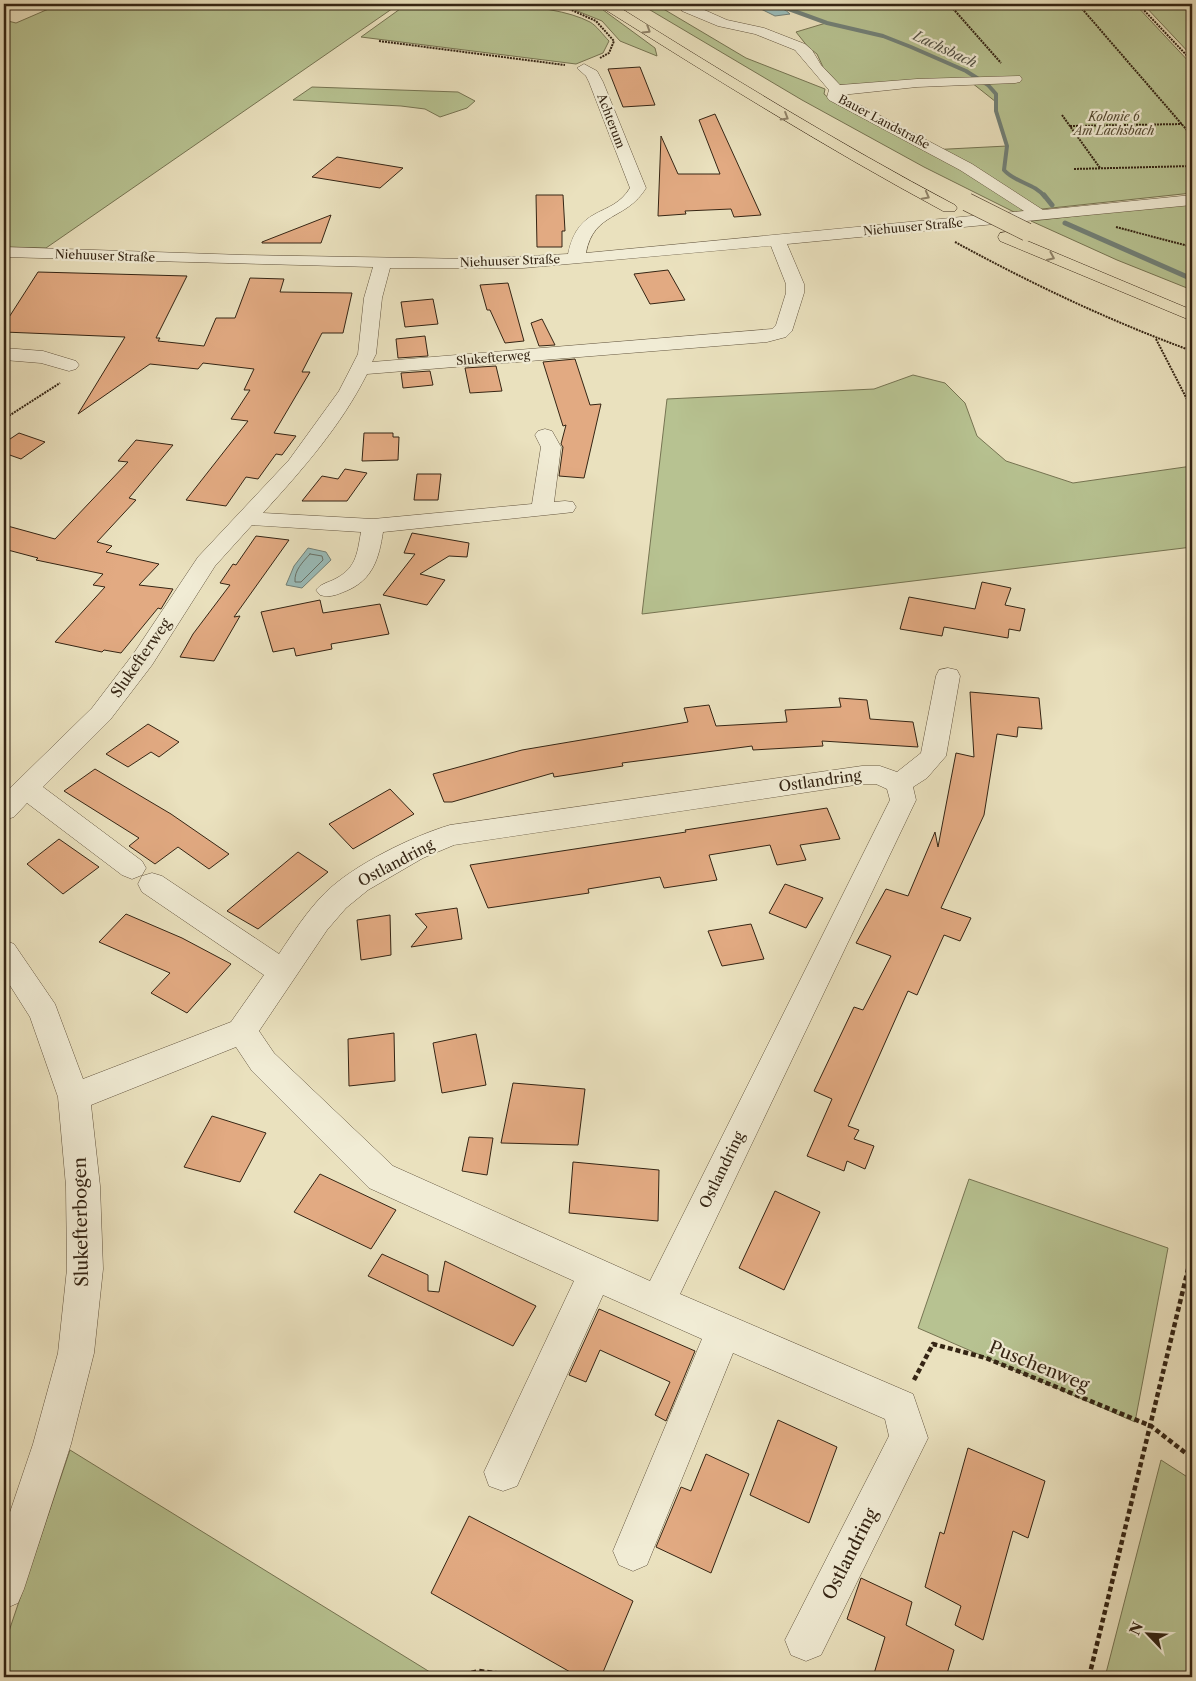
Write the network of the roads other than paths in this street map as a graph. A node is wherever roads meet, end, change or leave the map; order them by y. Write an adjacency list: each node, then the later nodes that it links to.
1 (606, 4): 16 (highway, one-way to 16)
2 (628, 4): 15 (highway, bridge)
3 (685, 4): 6 (street)
4 (584, 68): 11 (street, Achterum)
5 (1014, 79): 6 (street, Bauer Landstraße)
6 (836, 90): 8 (street, Bauer Landstraße)
7 (1192, 200): 8 (street)
8 (1040, 216): 9 (street, Niehuuser Straße)
9 (777, 240): 11 (street, Niehuuser Straße); 19 (street, Slukefterweg)
10 (4, 252): 12 (street, Niehuuser Straße)
11 (576, 259): 13 (street, Niehuuser Straße)
12 (252, 260): 13 (street, Niehuuser Straße); 14 (street)
13 (383, 262): 19 (street, Slukefterweg)
14 (240, 279)
15 (1192, 302)
16 (1192, 316)
17 (4, 354): 18 (street)
18 (69, 365)
19 (360, 369): 23 (street, Slukefterweg)
20 (545, 435): 22 (street)
21 (565, 507): 22 (street)
22 (542, 508): 24 (street)
23 (246, 518): 24 (street); 28 (street, Slukefterweg)
24 (373, 526): 25 (street)
25 (328, 590)
26 (948, 676): 27 (street)
27 (899, 784): 31 (street, Ostlandring); 35 (street, Ostlandring)
28 (27, 789): 29 (street, Slukefterweg); 31 (street)
29 (4, 809)
30 (4, 952): 33 (street, Slukefterbogen)
31 (282, 972): 32 (street, Ostlandring)
32 (242, 1031): 33 (street); 34 (street)
33 (74, 1096): 39 (street, Slukefterbogen)
34 (595, 1274): 35 (street); 37 (street)
35 (658, 1302): 36 (street)
36 (724, 1331): 38 (street); 40 (street, Ostlandring)
37 (503, 1472)
38 (633, 1552)
39 (4, 1589)
40 (806, 1640)

